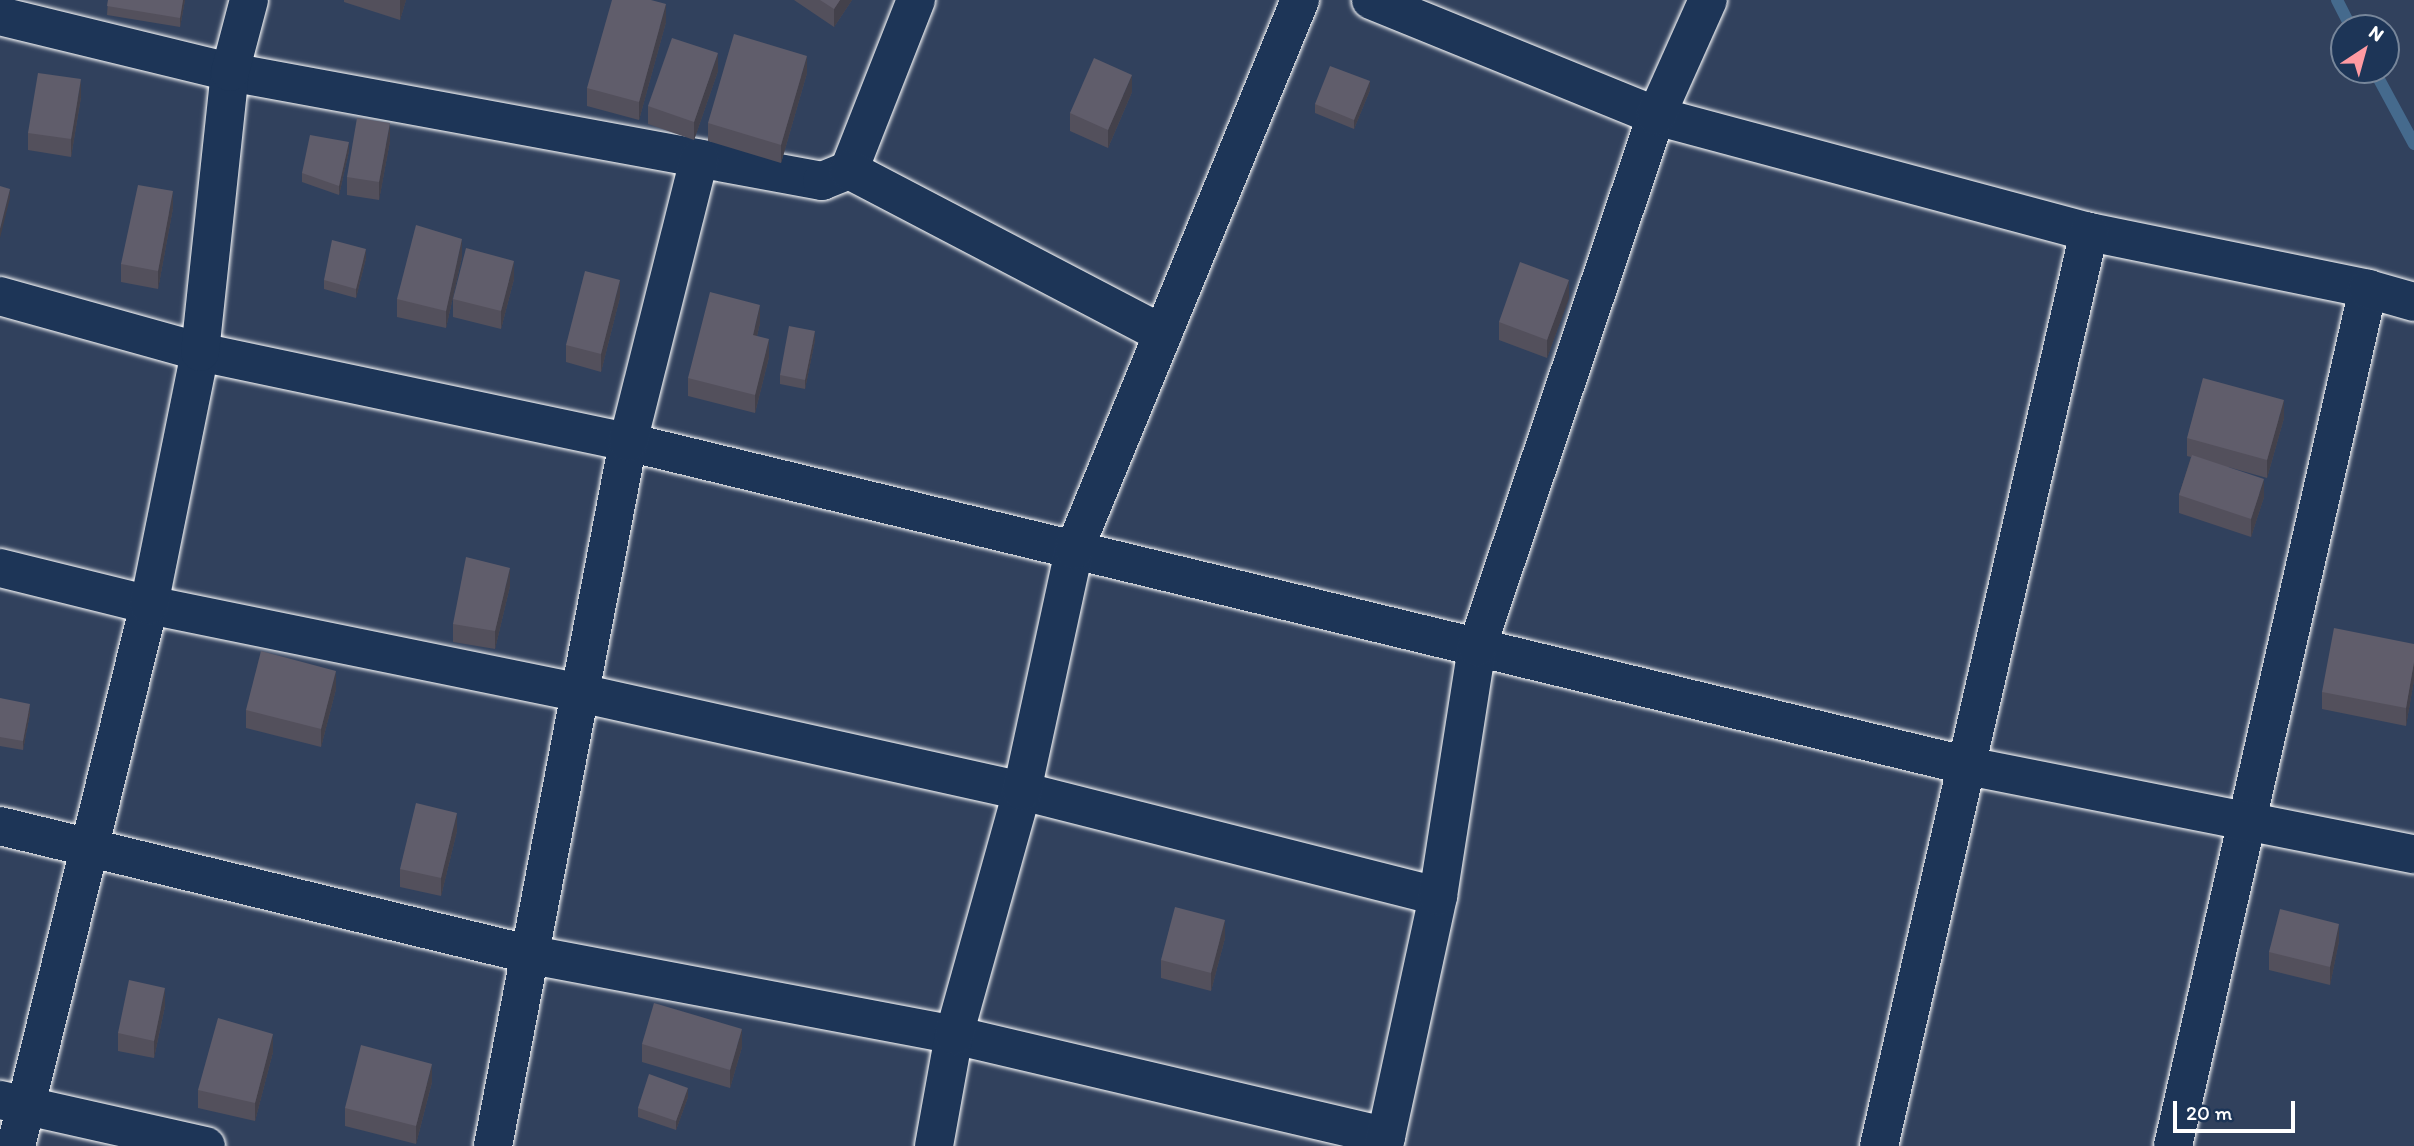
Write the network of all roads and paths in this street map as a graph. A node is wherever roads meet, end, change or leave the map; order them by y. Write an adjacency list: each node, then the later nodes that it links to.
1 (248, 0): 7 (street)
2 (916, 0): 10 (street)
3 (1300, 0): 15 (street)
4 (1371, 0): 8 (street)
5 (1708, 0): 8 (street)
6 (0, 16): 7 (street)
7 (230, 72): 9 (street); 16 (street)
8 (1656, 116): 11 (street); 21 (street)
9 (699, 159): 10 (street); 17 (street)
10 (849, 170): 15 (street)
11 (2090, 232): 12 (street); 23 (street)
12 (2368, 289): 14 (street); 25 (street)
13 (0, 296): 16 (street)
14 (2414, 302)
15 (1163, 334): 18 (street)
16 (200, 352): 17 (street); 20 (street)
17 (628, 442): 18 (street); 22 (street)
18 (1074, 550): 21 (street); 24 (street)
19 (0, 568): 20 (street)
20 (149, 605): 22 (street); 27 (street)
21 (1477, 647): 23 (street); 29 (street)
22 (580, 693): 24 (street); 30 (street)
23 (1968, 766): 25 (street); 38 (street)
24 (1022, 791): 29 (street); 31 (street)
25 (2251, 818): 28 (street); 39 (street)
26 (0, 826): 27 (street)
27 (90, 846): 30 (street); 32 (street)
28 (2414, 854)
29 (1438, 896): 33 (street)
30 (532, 955): 31 (street); 36 (street)
31 (954, 1035): 33 (street); 37 (street)
32 (14, 1103): 34 (street); 35 (street)
33 (1385, 1141)
34 (16, 1146)
35 (206, 1146)
36 (493, 1146)
37 (934, 1146)
38 (1879, 1146)
39 (2173, 1146)

